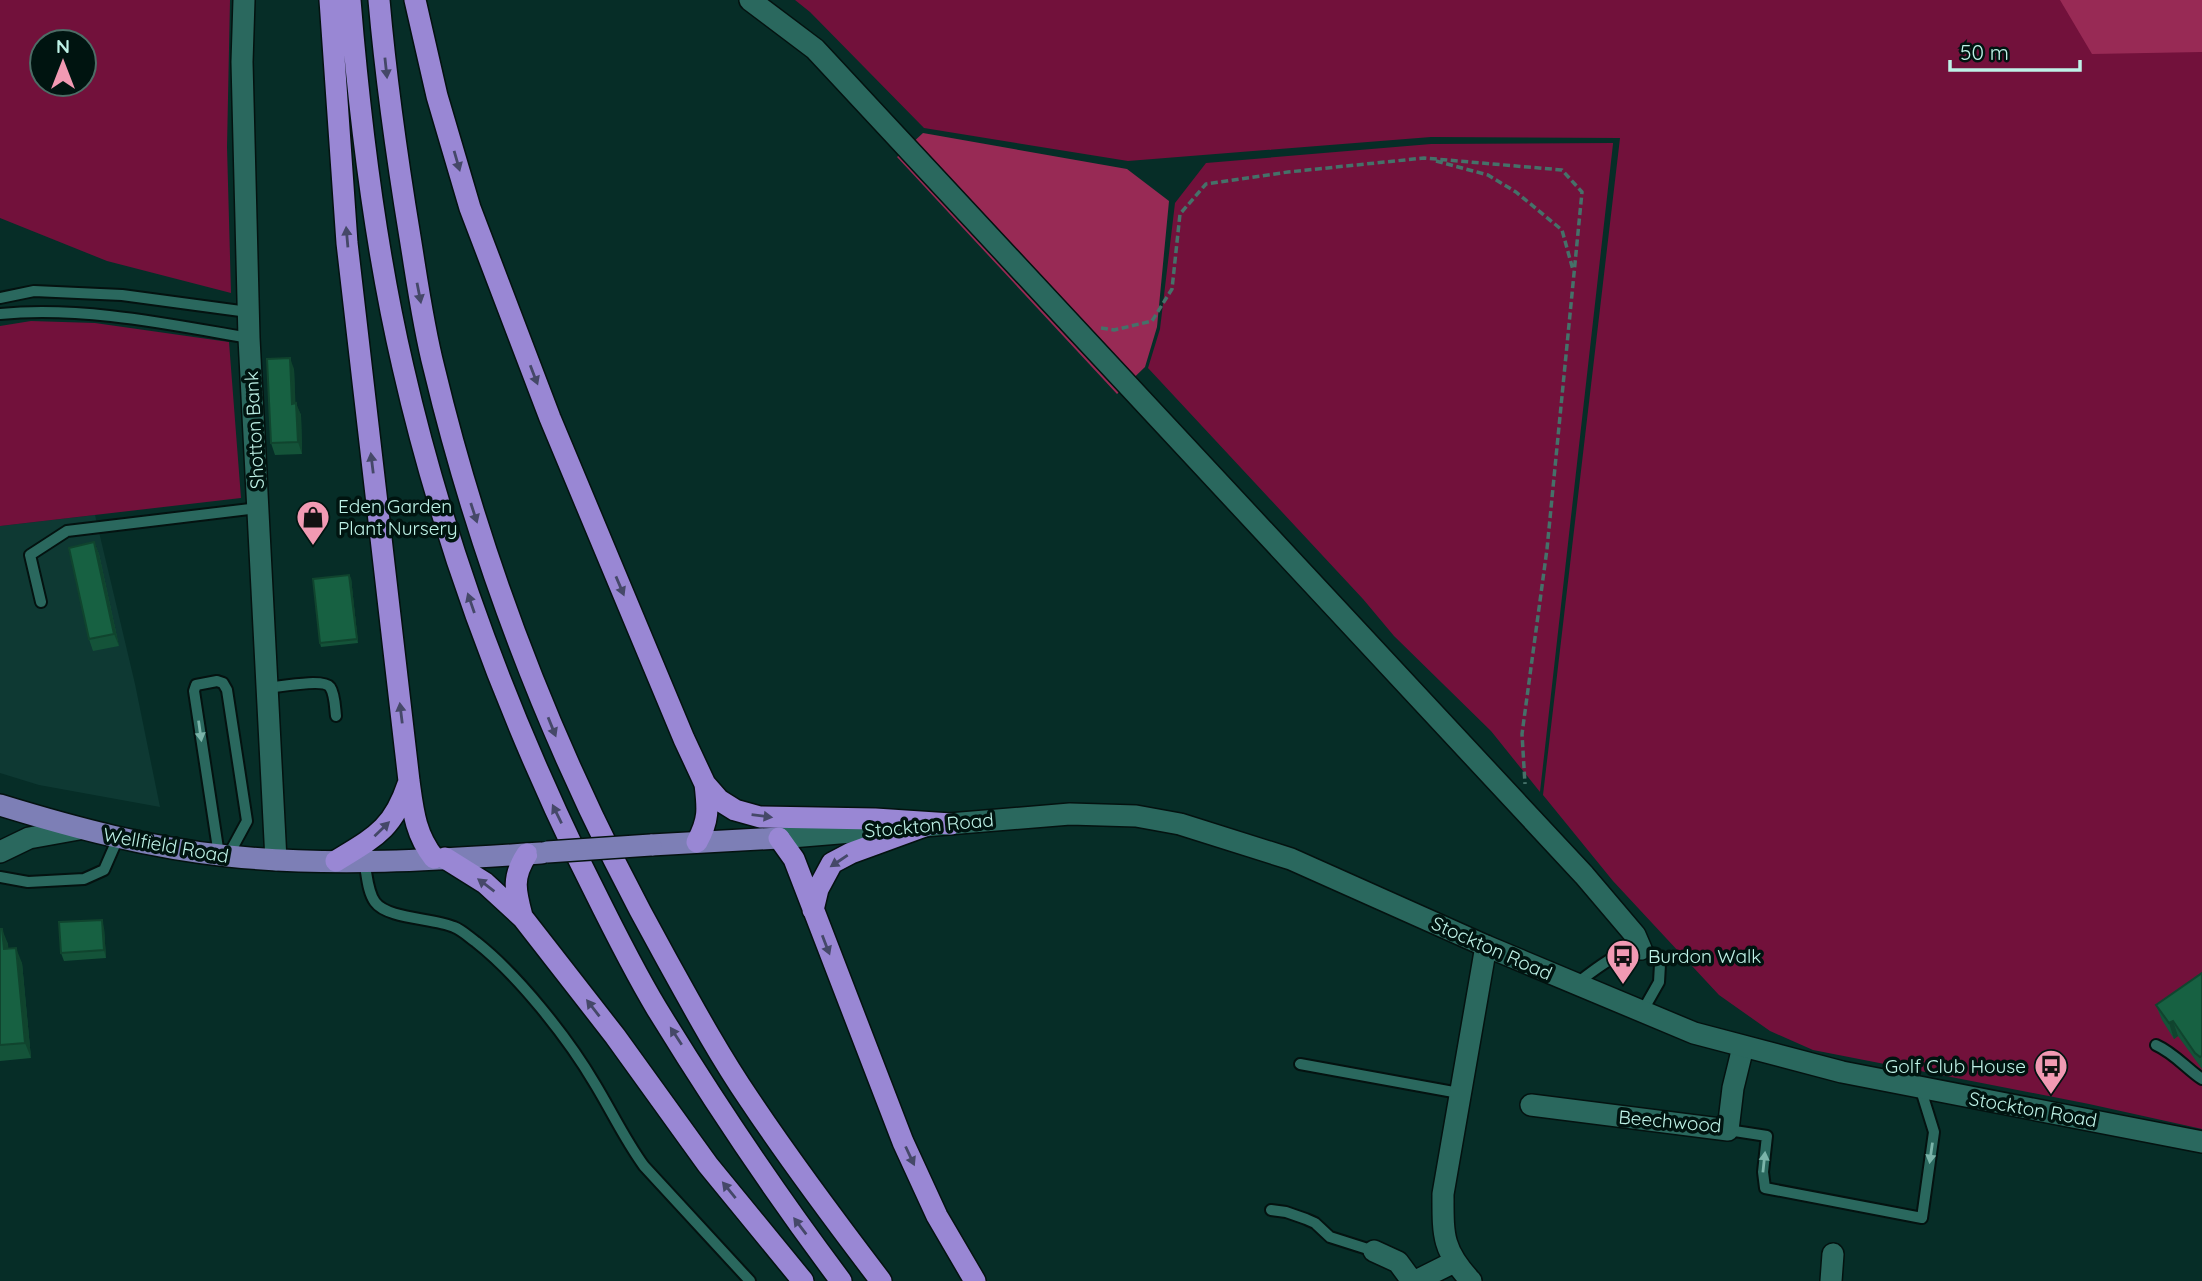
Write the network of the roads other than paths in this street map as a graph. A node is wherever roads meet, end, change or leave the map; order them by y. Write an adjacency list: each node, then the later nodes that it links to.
1 (244, 0): 8 (street, Shotton Bank)
2 (330, 0): 15 (highway, one-way to 2)
3 (350, 0): 53 (highway, one-way to 3)
4 (379, 0): 54 (highway, one-way to 54)
5 (415, 0): 16 (highway, one-way to 16)
6 (750, 0): 35 (street)
7 (0, 298): 8 (lane)
8 (248, 313): 10 (street, Shotton Bank)
9 (0, 314): 10 (lane)
10 (249, 338): 11 (street, Shotton Bank)
11 (258, 508): 12 (lane); 13 (street, Shotton Bank)
12 (41, 602)
13 (267, 688): 14 (lane); 28 (street, Shotton Bank)
14 (336, 716)
15 (409, 781): 27 (highway); 30 (highway, one-way to 15)
16 (705, 784): 18 (highway, one-way to 18); 23 (highway)
17 (0, 806): 20 (main road)
18 (951, 824): 19 (street, Stockton Road); 34 (street, Stockton Road)
19 (925, 826): 22 (street, Stockton Road); 32 (highway, one-way to 32)
20 (79, 829): 21 (main road, Wellfield Road); 24 (street, Wellfield Road)
21 (117, 838): 26 (main road, Wellfield Road); 31 (lane)
22 (779, 838): 23 (main road, Wellfield Road); 32 (highway)
23 (697, 842): 25 (main road, Wellfield Road, bridge)
24 (0, 852)
25 (537, 853): 27 (main road, Wellfield Road); 33 (highway)
26 (223, 856): 26 (lane, one-way to 26); 28 (main road, Wellfield Road)
27 (439, 858): 29 (main road, Wellfield Road); 33 (highway, one-way to 27)
28 (276, 860): 30 (main road, Wellfield Road)
29 (364, 860): 30 (main road, Wellfield Road); 51 (lane)
30 (336, 861)
31 (0, 877)
32 (813, 910): 55 (highway, one-way to 55)
33 (523, 918): 52 (highway, one-way to 33)
34 (1486, 947): 36 (street, Stockton Road); 43 (street)
35 (1641, 949): 36 (lane); 37 (lane)
36 (1576, 984): 37 (street, Stockton Road)
37 (1643, 1012): 39 (street, Stockton Road)
38 (2156, 1045): 41 (lane)
39 (1743, 1047): 42 (street, Stockton Road); 45 (street, Beechwood)
40 (1300, 1064): 43 (lane)
41 (2202, 1079)
42 (1920, 1087): 45 (lane, one-way to 45); 46 (street, Stockton Road)
43 (1459, 1094): 50 (street)
44 (1531, 1105): 45 (street, Beechwood)
45 (1728, 1130)
46 (2202, 1142)
47 (1271, 1210): 48 (lane)
48 (1374, 1251): 56 (street)
49 (1833, 1254): 58 (street)
50 (1454, 1262): 56 (street); 57 (street)
51 (750, 1281)
52 (803, 1281)
53 (841, 1281)
54 (881, 1281)
55 (975, 1281)
56 (1414, 1281)
57 (1471, 1281)
58 (1830, 1281)

